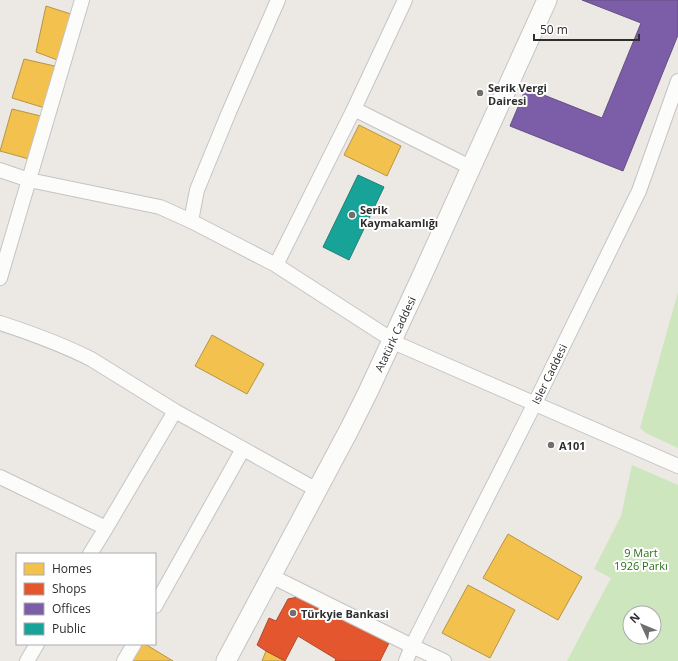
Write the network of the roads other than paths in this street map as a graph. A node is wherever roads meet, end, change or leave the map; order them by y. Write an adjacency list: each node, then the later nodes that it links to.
1 (82, 0): 9 (street)
2 (278, 0): 10 (street)
3 (405, 0): 6 (street)
4 (547, 0): 7 (main road, Atatürk Caddesi)
5 (678, 81): 15 (street, Isler Caddesi)
6 (354, 109): 7 (street); 11 (street)
7 (472, 168): 14 (main road, Atatürk Caddesi)
8 (0, 170): 9 (street)
9 (30, 180): 10 (street); 12 (street)
10 (191, 220): 11 (street)
11 (276, 265): 14 (street)
12 (0, 278)
13 (0, 323): 16 (street)
14 (392, 340): 15 (street); 20 (main road, Atatürk Caddesi)
15 (535, 403): 18 (street); 27 (street, Isler Caddesi)
16 (175, 411): 17 (street); 21 (street)
17 (243, 449): 20 (street); 24 (street)
18 (678, 466)
19 (0, 477): 21 (street)
20 (317, 490): 23 (main road, Atatürk Caddesi)
21 (106, 528): 22 (street)
22 (91, 553)
23 (271, 576): 27 (street); 30 (main road, Atatürk Caddesi)
24 (156, 604)
25 (36, 645): 28 (street)
26 (133, 645): 29 (street)
27 (412, 646): 31 (street, Isler Caddesi); 32 (street)
28 (27, 661)
29 (124, 661)
30 (226, 661)
31 (406, 661)
32 (444, 661)

